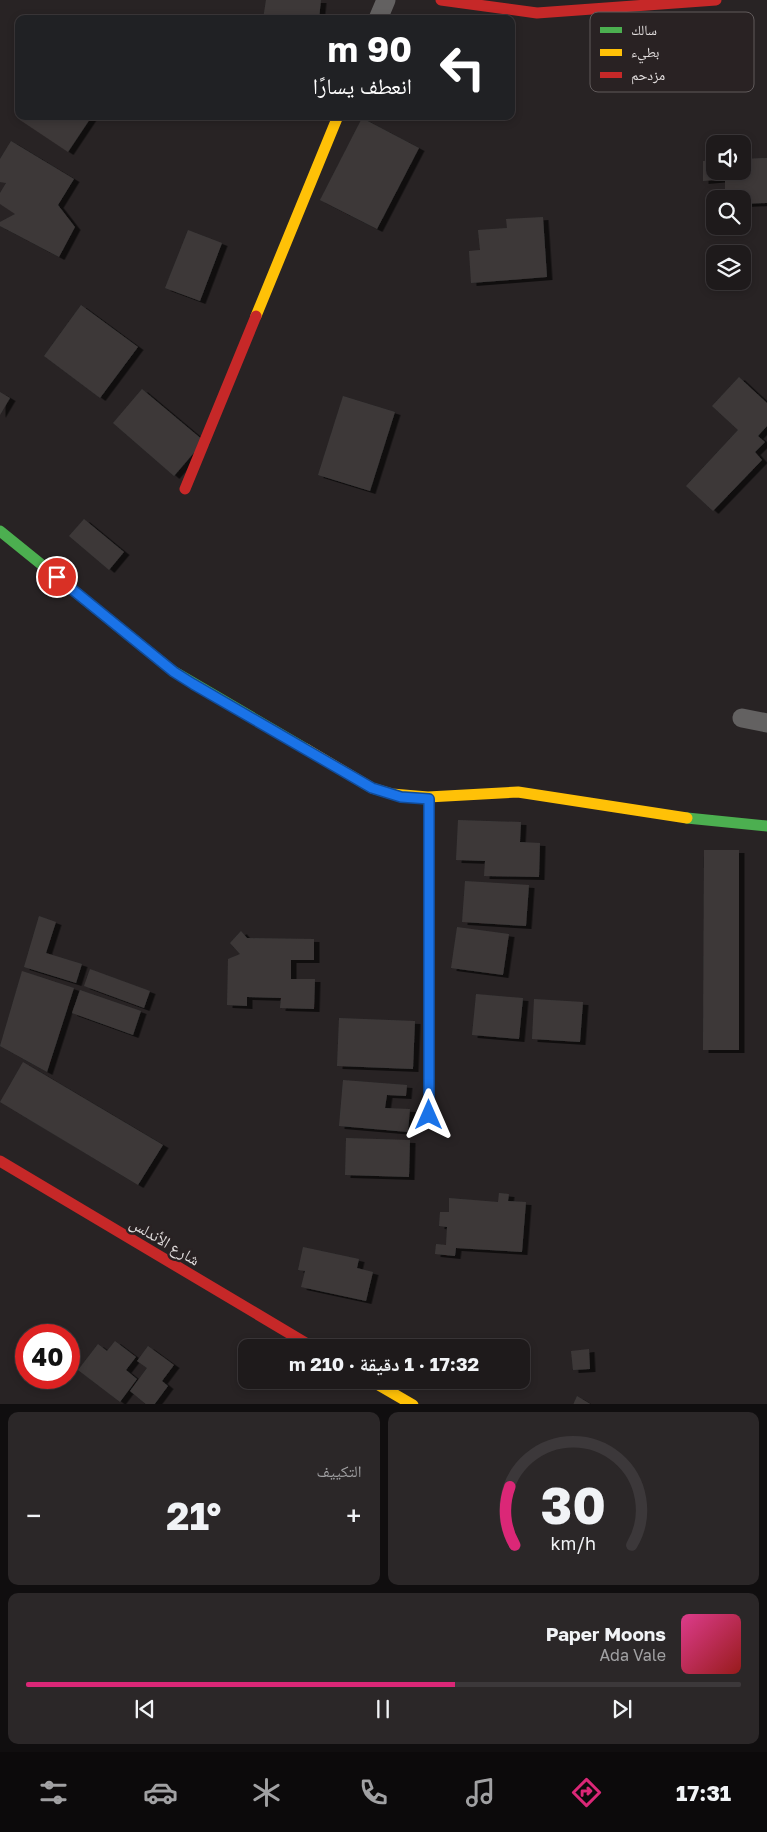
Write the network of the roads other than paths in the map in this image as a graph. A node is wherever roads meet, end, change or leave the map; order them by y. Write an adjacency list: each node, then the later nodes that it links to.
1 (386, 0): 4 (street)
2 (441, 0): 3 (street)
3 (716, 0)
4 (380, 15)
5 (336, 120): 6 (street)
6 (185, 489)
7 (0, 531): 10 (street)
8 (742, 718): 9 (street)
9 (767, 723)
10 (429, 799): 11 (street); 12 (street)
11 (767, 826)
12 (429, 1115)
13 (0, 1161): 14 (street, شارع الأندلس)
14 (299, 1339)
15 (386, 1389): 16 (street)
16 (413, 1404)

